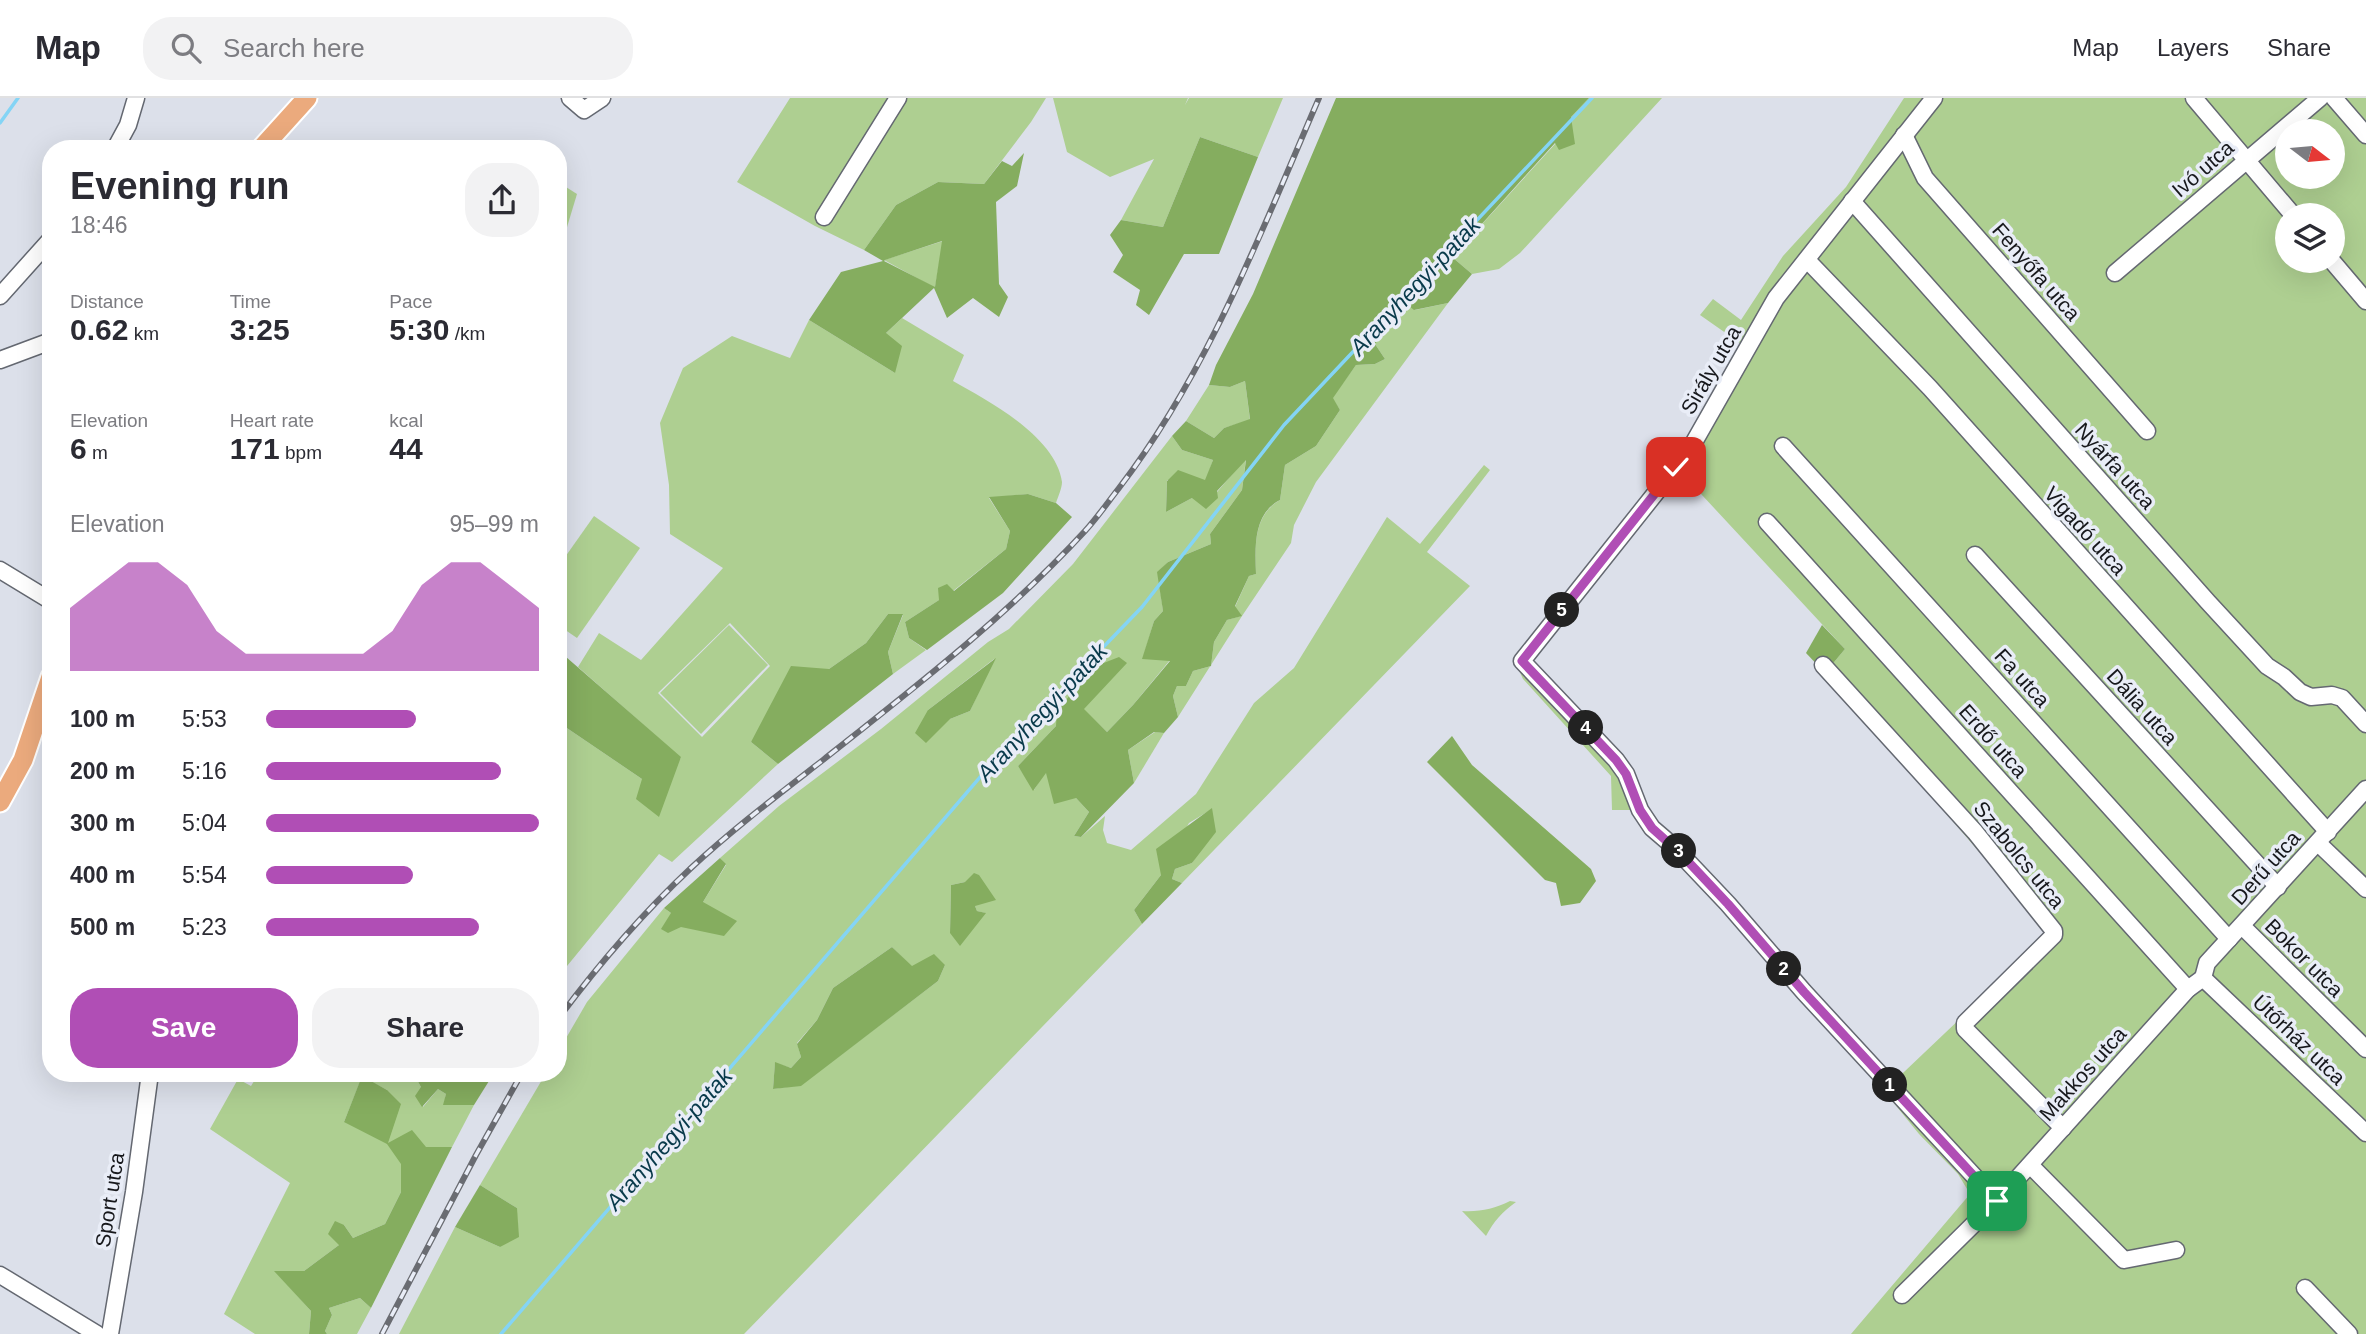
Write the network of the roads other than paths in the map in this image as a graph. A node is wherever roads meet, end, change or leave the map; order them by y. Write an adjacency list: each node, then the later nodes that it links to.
1 (136, 98): 12 (street)
2 (307, 98): 13 (main road)
3 (570, 98): 4 (street)
4 (601, 98)
5 (898, 98): 17 (street)
6 (1934, 98): 10 (street, Sirály utca)
7 (2193, 98): 14 (street)
8 (2320, 98): 14 (street, Ivó utca)
9 (2334, 98): 11 (street)
10 (1904, 135): 15 (street, Sirály utca); 26 (street, Fenyőfa utca)
11 (2366, 135)
12 (120, 140)
13 (269, 140)
14 (2246, 160): 16 (street); 20 (street, Ivó utca)
15 (1852, 201): 19 (street, Sirály utca); 34 (street, Nyárfa utca)
16 (2283, 203)
17 (824, 217)
18 (42, 249): 22 (street)
19 (1808, 261): 37 (street, Vigadó utca); 49 (street, Sirály utca)
20 (2115, 273)
21 (2342, 273): 23 (street)
22 (0, 296)
23 (2366, 301)
24 (42, 344): 25 (street)
25 (0, 360)
26 (2147, 431)
27 (1783, 446): 41 (street, Fa utca)
28 (1767, 522): 43 (street, Erdő utca)
29 (1975, 555): 38 (street, Dália utca)
30 (0, 570): 31 (street)
31 (42, 596)
32 (1823, 665): 46 (street, Szabolcs utca)
33 (42, 704): 36 (main road)
34 (2366, 724)
35 (2366, 789): 37 (street, Derű utca)
36 (1, 797)
37 (2323, 837): 38 (street, Derű utca); 39 (street, Vigadó utca)
38 (2278, 887): 40 (street, Derű utca)
39 (2366, 890)
40 (2242, 926): 41 (street, Derű utca); 44 (street, Bokor utca)
41 (2229, 939): 42 (street, Derű utca)
42 (2203, 978): 43 (street, Makkos utca); 47 (street, Útőrház utca)
43 (2188, 989): 46 (street, Makkos utca)
44 (2366, 1049)
45 (149, 1082): 55 (street, Sport utca)
46 (2063, 1128): 48 (street, Makkos utca)
47 (2366, 1133)
48 (2030, 1166): 49 (street, Makkos utca); 50 (street)
49 (1997, 1201): 53 (street, Makkos utca)
50 (2176, 1250)
51 (0, 1275): 54 (street)
52 (2305, 1288): 56 (street)
53 (1902, 1295)
54 (97, 1334)
55 (110, 1334)
56 (2349, 1334)

